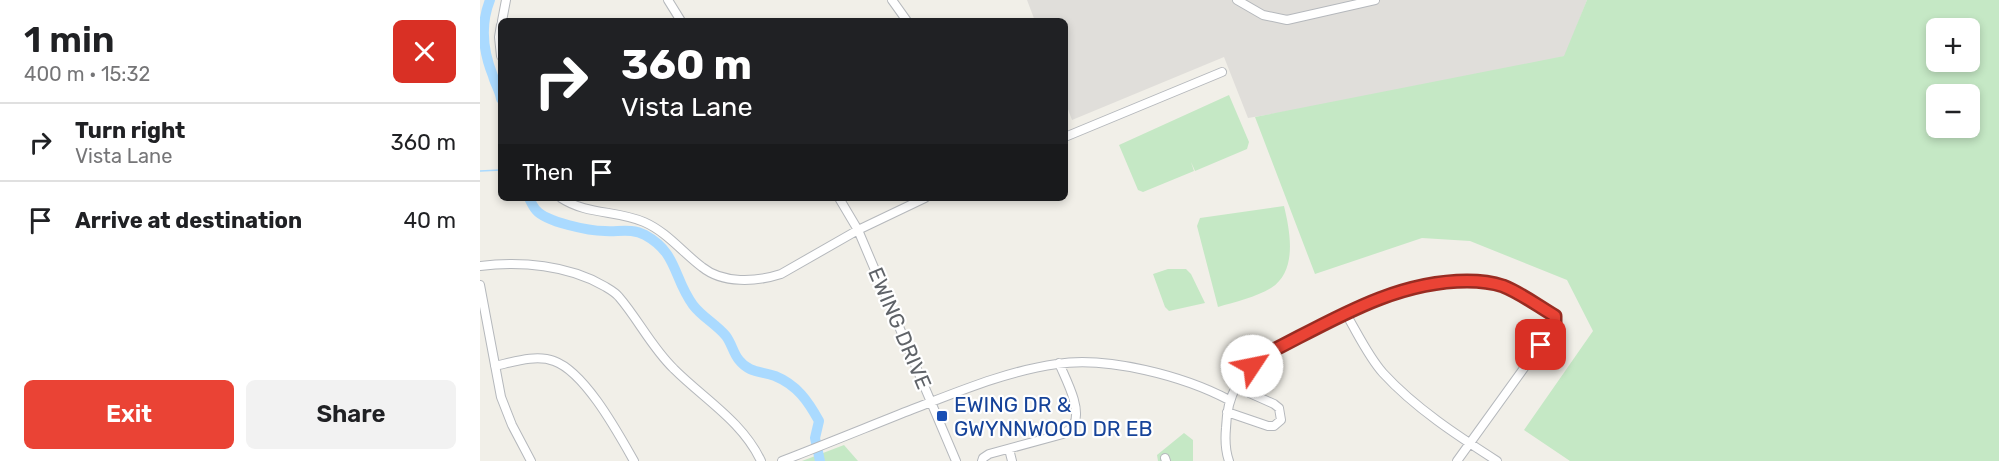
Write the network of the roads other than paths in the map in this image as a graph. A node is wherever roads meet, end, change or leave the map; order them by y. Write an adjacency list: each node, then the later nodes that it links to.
1 (506, 0): 6 (street)
2 (668, 0): 7 (street)
3 (892, 0): 8 (street)
4 (1237, 0): 5 (street)
5 (1375, 0)
6 (502, 18)
7 (679, 18)
8 (905, 18)
9 (1222, 72): 10 (street)
10 (1068, 136)
11 (565, 201): 14 (street)
12 (841, 201): 14 (street, EWING DRIVE)
13 (919, 201): 14 (street)
14 (858, 230): 22 (street, EWING DRIVE)
15 (480, 266): 28 (street)
16 (480, 285): 19 (street)
17 (1346, 314): 20 (street); 24 (street); 24 (street)
18 (1059, 363): 21 (street); 22 (street); 25 (street)
19 (495, 366): 26 (street); 27 (street)
20 (1236, 387): 21 (street); 23 (street)
21 (1229, 400): 23 (street)
22 (932, 402): 29 (street); 30 (street, EWING DRIVE)
23 (1227, 412): 33 (street)
24 (1470, 444): 34 (street); 35 (street)
25 (1009, 449): 31 (street); 32 (street)
26 (531, 461)
27 (634, 461)
28 (761, 461)
29 (782, 461)
30 (956, 461)
31 (982, 461)
32 (1012, 461)
33 (1229, 461)
34 (1457, 461)
35 (1497, 461)

